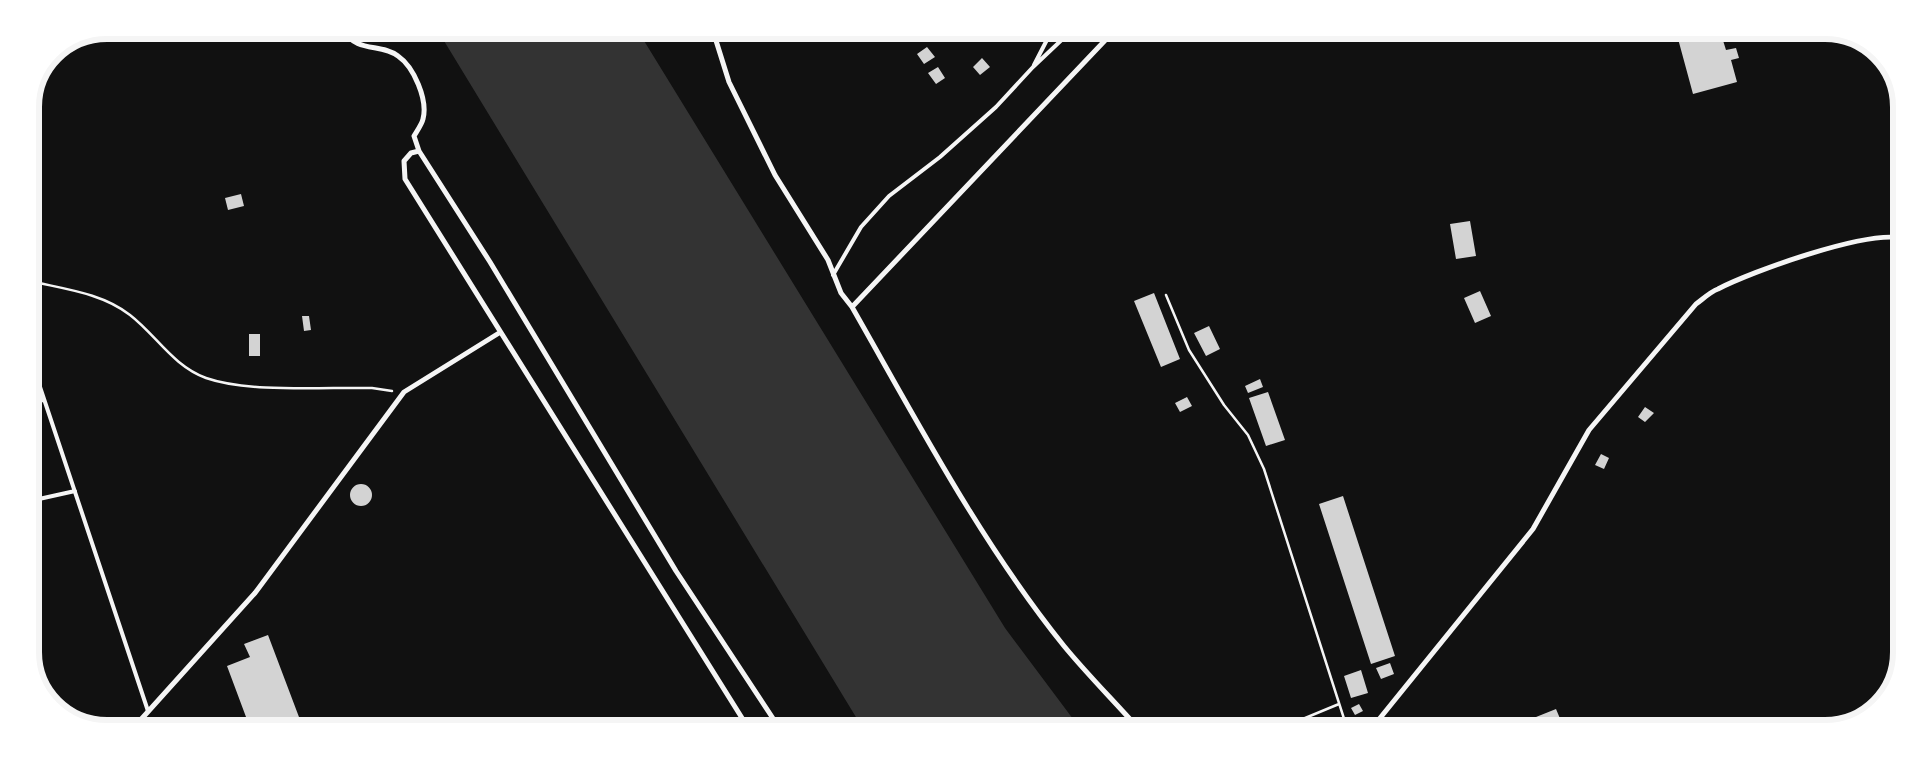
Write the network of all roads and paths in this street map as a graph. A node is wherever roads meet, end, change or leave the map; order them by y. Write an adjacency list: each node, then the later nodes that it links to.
1 (349, 39): 7 (street)
2 (716, 39): 9 (street)
3 (1047, 39): 6 (lane)
4 (1063, 39): 6 (lane)
5 (1106, 39): 12 (street)
6 (1033, 67): 9 (lane)
7 (419, 151): 13 (street); 24 (street)
8 (1893, 238): 28 (street)
9 (833, 275): 12 (street)
10 (39, 283): 15 (path)
11 (1166, 296): 20 (path)
12 (852, 306): 25 (street)
13 (499, 333): 15 (street); 23 (street)
14 (39, 385): 16 (lane)
15 (404, 392): 21 (street)
16 (44, 400): 17 (lane); 18 (lane)
17 (39, 401)
18 (75, 491): 19 (lane); 21 (lane)
19 (39, 499)
20 (1339, 704): 26 (path); 27 (path)
21 (148, 711): 22 (street)
22 (140, 720)
23 (743, 720)
24 (774, 720)
25 (1131, 720)
26 (1300, 720)
27 (1344, 720)
28 (1378, 720)

